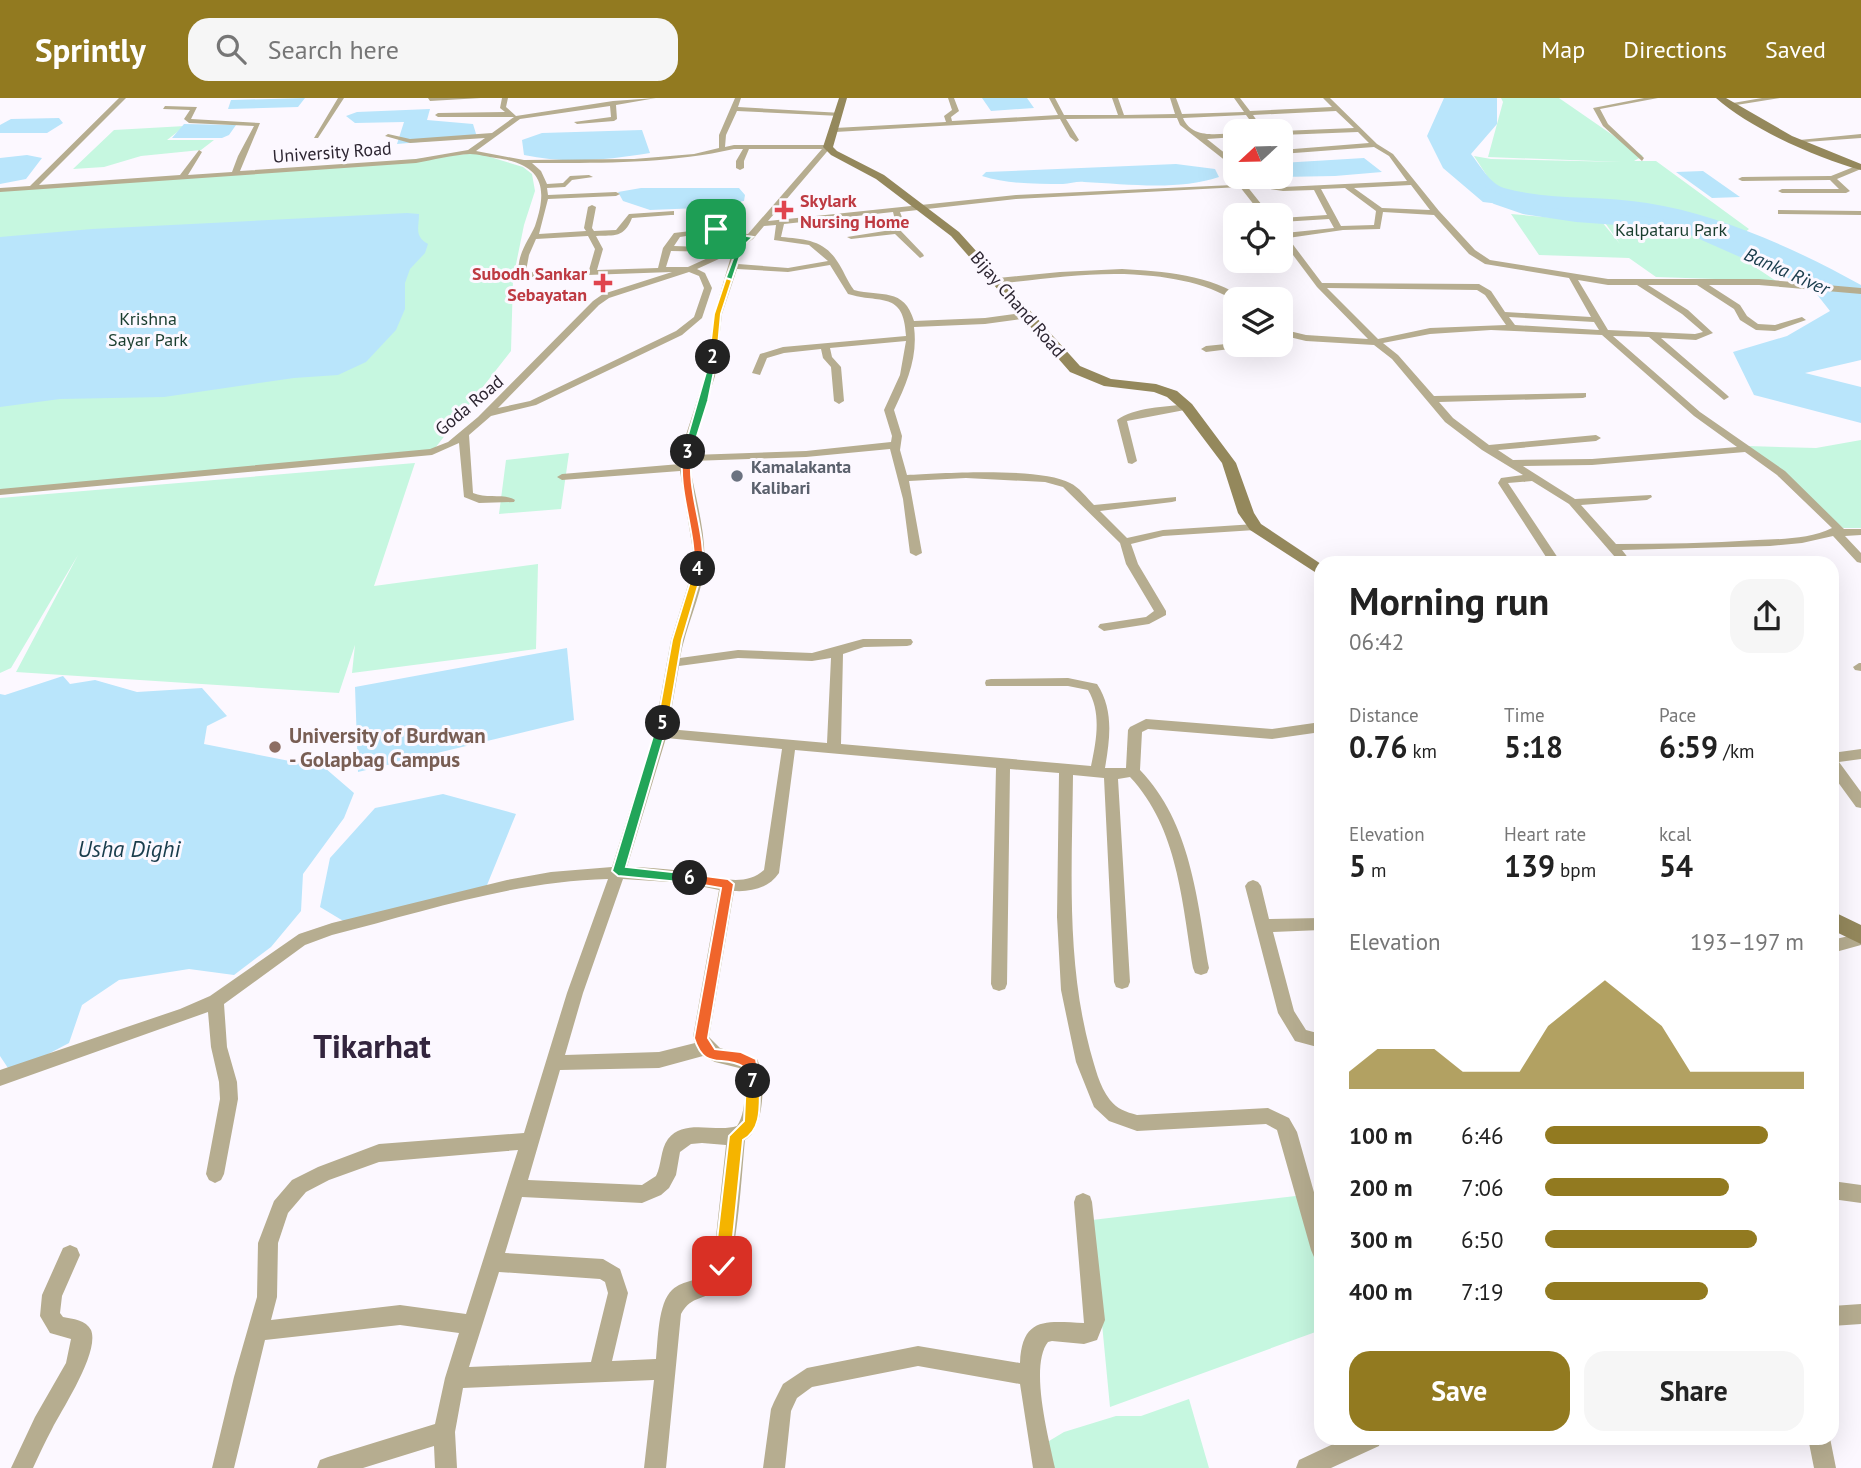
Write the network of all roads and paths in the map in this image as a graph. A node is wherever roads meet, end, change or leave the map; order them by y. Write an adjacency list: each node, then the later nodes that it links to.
1 (123, 98): 66 (street)
2 (341, 98): 41 (street)
3 (478, 98): 17 (street)
4 (505, 98): 27 (street)
5 (653, 98): 19 (street, University Road)
6 (738, 98): 23 (street)
7 (843, 98): 24 (main road)
8 (951, 98): 33 (street)
9 (1052, 98): 29 (street)
10 (1115, 98): 30 (street)
11 (1173, 98): 28 (street)
12 (1237, 98): 25 (street)
13 (1326, 98): 22 (street)
14 (1655, 98): 53 (street)
15 (1720, 98): 20 (street)
16 (1777, 98): 20 (street)
17 (430, 99)
18 (598, 101): 19 (street, University Road); 27 (street, University Road)
19 (613, 103): 32 (street)
20 (1730, 104): 44 (street)
21 (165, 108): 57 (street)
22 (1338, 108): 25 (street); 35 (street)
23 (735, 109): 24 (street); 48 (street)
24 (840, 114): 34 (main road)
25 (1249, 114): 28 (street); 31 (street)
26 (438, 115): 27 (street)
27 (514, 115): 37 (street, University Road)
28 (1180, 116): 30 (street); 42 (street)
29 (1065, 117): 30 (street); 33 (street); 43 (street)
30 (1122, 117)
31 (1253, 119)
32 (577, 122)
33 (950, 124): 34 (street)
34 (835, 130): 47 (main road)
35 (1360, 130): 36 (street); 45 (street)
36 (1293, 133)
37 (492, 135): 38 (street); 51 (street, University Road)
38 (388, 136)
39 (1223, 136): 42 (street)
40 (1861, 136): 44 (street)
41 (316, 137)
42 (1199, 137): 52 (street)
43 (1076, 140)
44 (1792, 141): 55 (street)
45 (1375, 145): 49 (street); 63 (street)
46 (747, 147): 47 (street); 48 (street); 56 (street)
47 (828, 147): 73 (main road, Bijay Chand Road); 85 (street, Goda Road)
48 (722, 149): 54 (street)
49 (1293, 151)
50 (199, 152): 59 (street)
51 (470, 152): 54 (street); 57 (street, University Road)
52 (1222, 153)
53 (1642, 159)
54 (527, 161): 64 (street)
55 (1860, 166): 61 (street)
56 (740, 168)
57 (235, 175): 59 (street, University Road)
58 (589, 177): 64 (street)
59 (182, 178): 66 (street, University Road)
60 (1742, 178): 61 (street)
61 (1832, 178): 70 (street)
62 (1223, 183): 73 (street)
63 (1412, 183): 65 (street); 80 (street)
64 (544, 186): 72 (street)
65 (1346, 186): 67 (street); 75 (street)
66 (33, 187): 69 (street, University Road)
67 (1316, 187): 68 (street); 82 (street)
68 (1293, 188)
69 (0, 190)
70 (1782, 191)
71 (616, 194): 72 (street)
72 (543, 197): 91 (street)
73 (918, 206): 77 (street); 104 (main road, Bijay Chand Road)
74 (592, 207): 89 (street)
75 (1380, 210): 80 (street); 86 (street)
76 (723, 211): 88 (street)
77 (896, 211): 84 (street); 87 (street)
78 (1781, 212): 81 (street)
79 (671, 213): 89 (street)
80 (1436, 213): 103 (street)
81 (1861, 214)
82 (1331, 217): 83 (street); 86 (street)
83 (1293, 219)
84 (780, 223): 85 (street); 98 (street)
85 (760, 224): 92 (street, Goda Road)
86 (1339, 228): 90 (street)
87 (896, 230): 93 (street); 97 (street)
88 (712, 233): 92 (street); 94 (street)
89 (590, 234): 91 (street); 102 (street)
90 (1293, 234)
91 (531, 237): 102 (street)
92 (750, 237): 95 (street, Goda Road)
93 (851, 237)
94 (667, 248): 95 (street); 100 (street)
95 (734, 248): 99 (street); 101 (street, Goda Road)
96 (1293, 249): 107 (street)
97 (920, 256)
98 (834, 262): 99 (street); 114 (street)
99 (734, 266): 137 (street)
100 (662, 269): 101 (street); 102 (street)
101 (690, 269): 130 (street, Goda Road); 130 (street)
102 (593, 271)
103 (1573, 278): 106 (street); 112 (street)
104 (998, 281): 109 (street); 111 (main road, Bijay Chand Road)
105 (1699, 282): 106 (street); 108 (street); 113 (street)
106 (1640, 284): 117 (street)
107 (1320, 285): 110 (street); 120 (street)
108 (1861, 290)
109 (1223, 291)
110 (1502, 314): 112 (street); 115 (street)
111 (1028, 315): 114 (street); 129 (main road, Bijay Chand Road)
112 (1597, 320): 116 (street)
113 (1802, 320)
114 (911, 324): 119 (street)
115 (1512, 328): 116 (street); 120 (street)
116 (1605, 333): 117 (street); 135 (street)
117 (1652, 335): 126 (street)
118 (1293, 336): 120 (street)
119 (910, 338): 121 (street); 133 (street)
120 (1376, 342): 127 (street)
121 (825, 345): 124 (street); 128 (street)
122 (1223, 347): 123 (street)
123 (1206, 349)
124 (757, 373)
125 (1583, 395): 127 (street)
126 (1724, 397)
127 (1432, 399): 134 (street)
128 (839, 401)
129 (1187, 407): 136 (street); 148 (main road, Bijay Chand Road)
130 (488, 413): 131 (street, Goda Road)
131 (464, 435): 142 (street, Goda Road); 145 (street)
132 (1596, 438): 134 (street)
133 (895, 445): 137 (street); 141 (street)
134 (1486, 448): 138 (street)
135 (1746, 449): 138 (street); 150 (street)
136 (1132, 461)
137 (686, 463): 139 (street); 161 (street)
138 (1511, 463): 140 (street)
139 (562, 477)
140 (1535, 477): 146 (street); 154 (street)
141 (904, 478): 147 (street); 153 (street)
142 (0, 492)
143 (1647, 497): 146 (street)
144 (1172, 499): 147 (street)
145 (510, 500)
146 (1573, 502): 152 (street)
147 (1091, 509): 151 (street)
148 (1255, 527): 151 (street); 157 (main road)
149 (1861, 532): 150 (street)
150 (1836, 533): 152 (street); 156 (street)
151 (1125, 542): 158 (street)
152 (1614, 547): 155 (street)
153 (916, 553)
154 (1551, 556)
155 (1621, 556)
156 (1861, 560)
157 (1314, 566)
158 (1104, 627)
159 (907, 642): 160 (street)
160 (837, 652): 161 (street); 166 (street)
161 (673, 663): 164 (street)
162 (991, 683): 173 (street)
163 (1314, 728): 172 (street)
164 (661, 733): 165 (street); 175 (street)
165 (789, 744): 166 (street); 176 (street)
166 (834, 747): 169 (street)
167 (1861, 754): 168 (street)
168 (1839, 759)
169 (1003, 762): 170 (street); 185 (street)
170 (1066, 768): 173 (street); 198 (street)
171 (1839, 770): 174 (street)
172 (1133, 771): 173 (street); 183 (street)
173 (1104, 772): 184 (street)
174 (1861, 803)
175 (618, 871): 176 (street); 186 (street); 189 (street)
176 (728, 884): 188 (street)
177 (1253, 886): 180 (street)
178 (1314, 924): 180 (street)
179 (1839, 924): 181 (main road)
180 (1264, 926): 187 (street)
181 (1861, 937): 182 (street)
182 (1839, 945)
183 (1201, 968)
184 (1122, 982)
185 (999, 984)
186 (216, 1001): 190 (street); 193 (street)
187 (1314, 1039)
188 (704, 1048): 189 (street); 191 (street)
189 (554, 1063): 192 (street)
190 (0, 1078)
191 (736, 1136): 194 (street); 205 (street)
192 (530, 1141): 194 (street); 204 (street)
193 (215, 1174)
194 (516, 1188): 200 (street)
195 (1839, 1192): 196 (street)
196 (1861, 1194)
197 (1083, 1202): 207 (street)
198 (1314, 1225)
199 (70, 1255): 212 (street)
200 (492, 1262): 203 (street); 206 (street)
201 (1861, 1314): 202 (street)
202 (1839, 1316)
203 (472, 1325): 204 (street); 208 (street)
204 (258, 1331): 213 (street)
205 (665, 1369): 206 (street); 216 (street)
206 (599, 1372): 208 (street)
207 (1030, 1375): 217 (street); 218 (street)
208 (455, 1378): 209 (street)
209 (444, 1432): 214 (street); 215 (street)
210 (1356, 1445): 219 (street)
211 (1820, 1445): 220 (street)
212 (22, 1468)
213 (223, 1468)
214 (328, 1468)
215 (446, 1468)
216 (655, 1468)
217 (774, 1468)
218 (1044, 1468)
219 (1307, 1468)
220 (1825, 1468)

